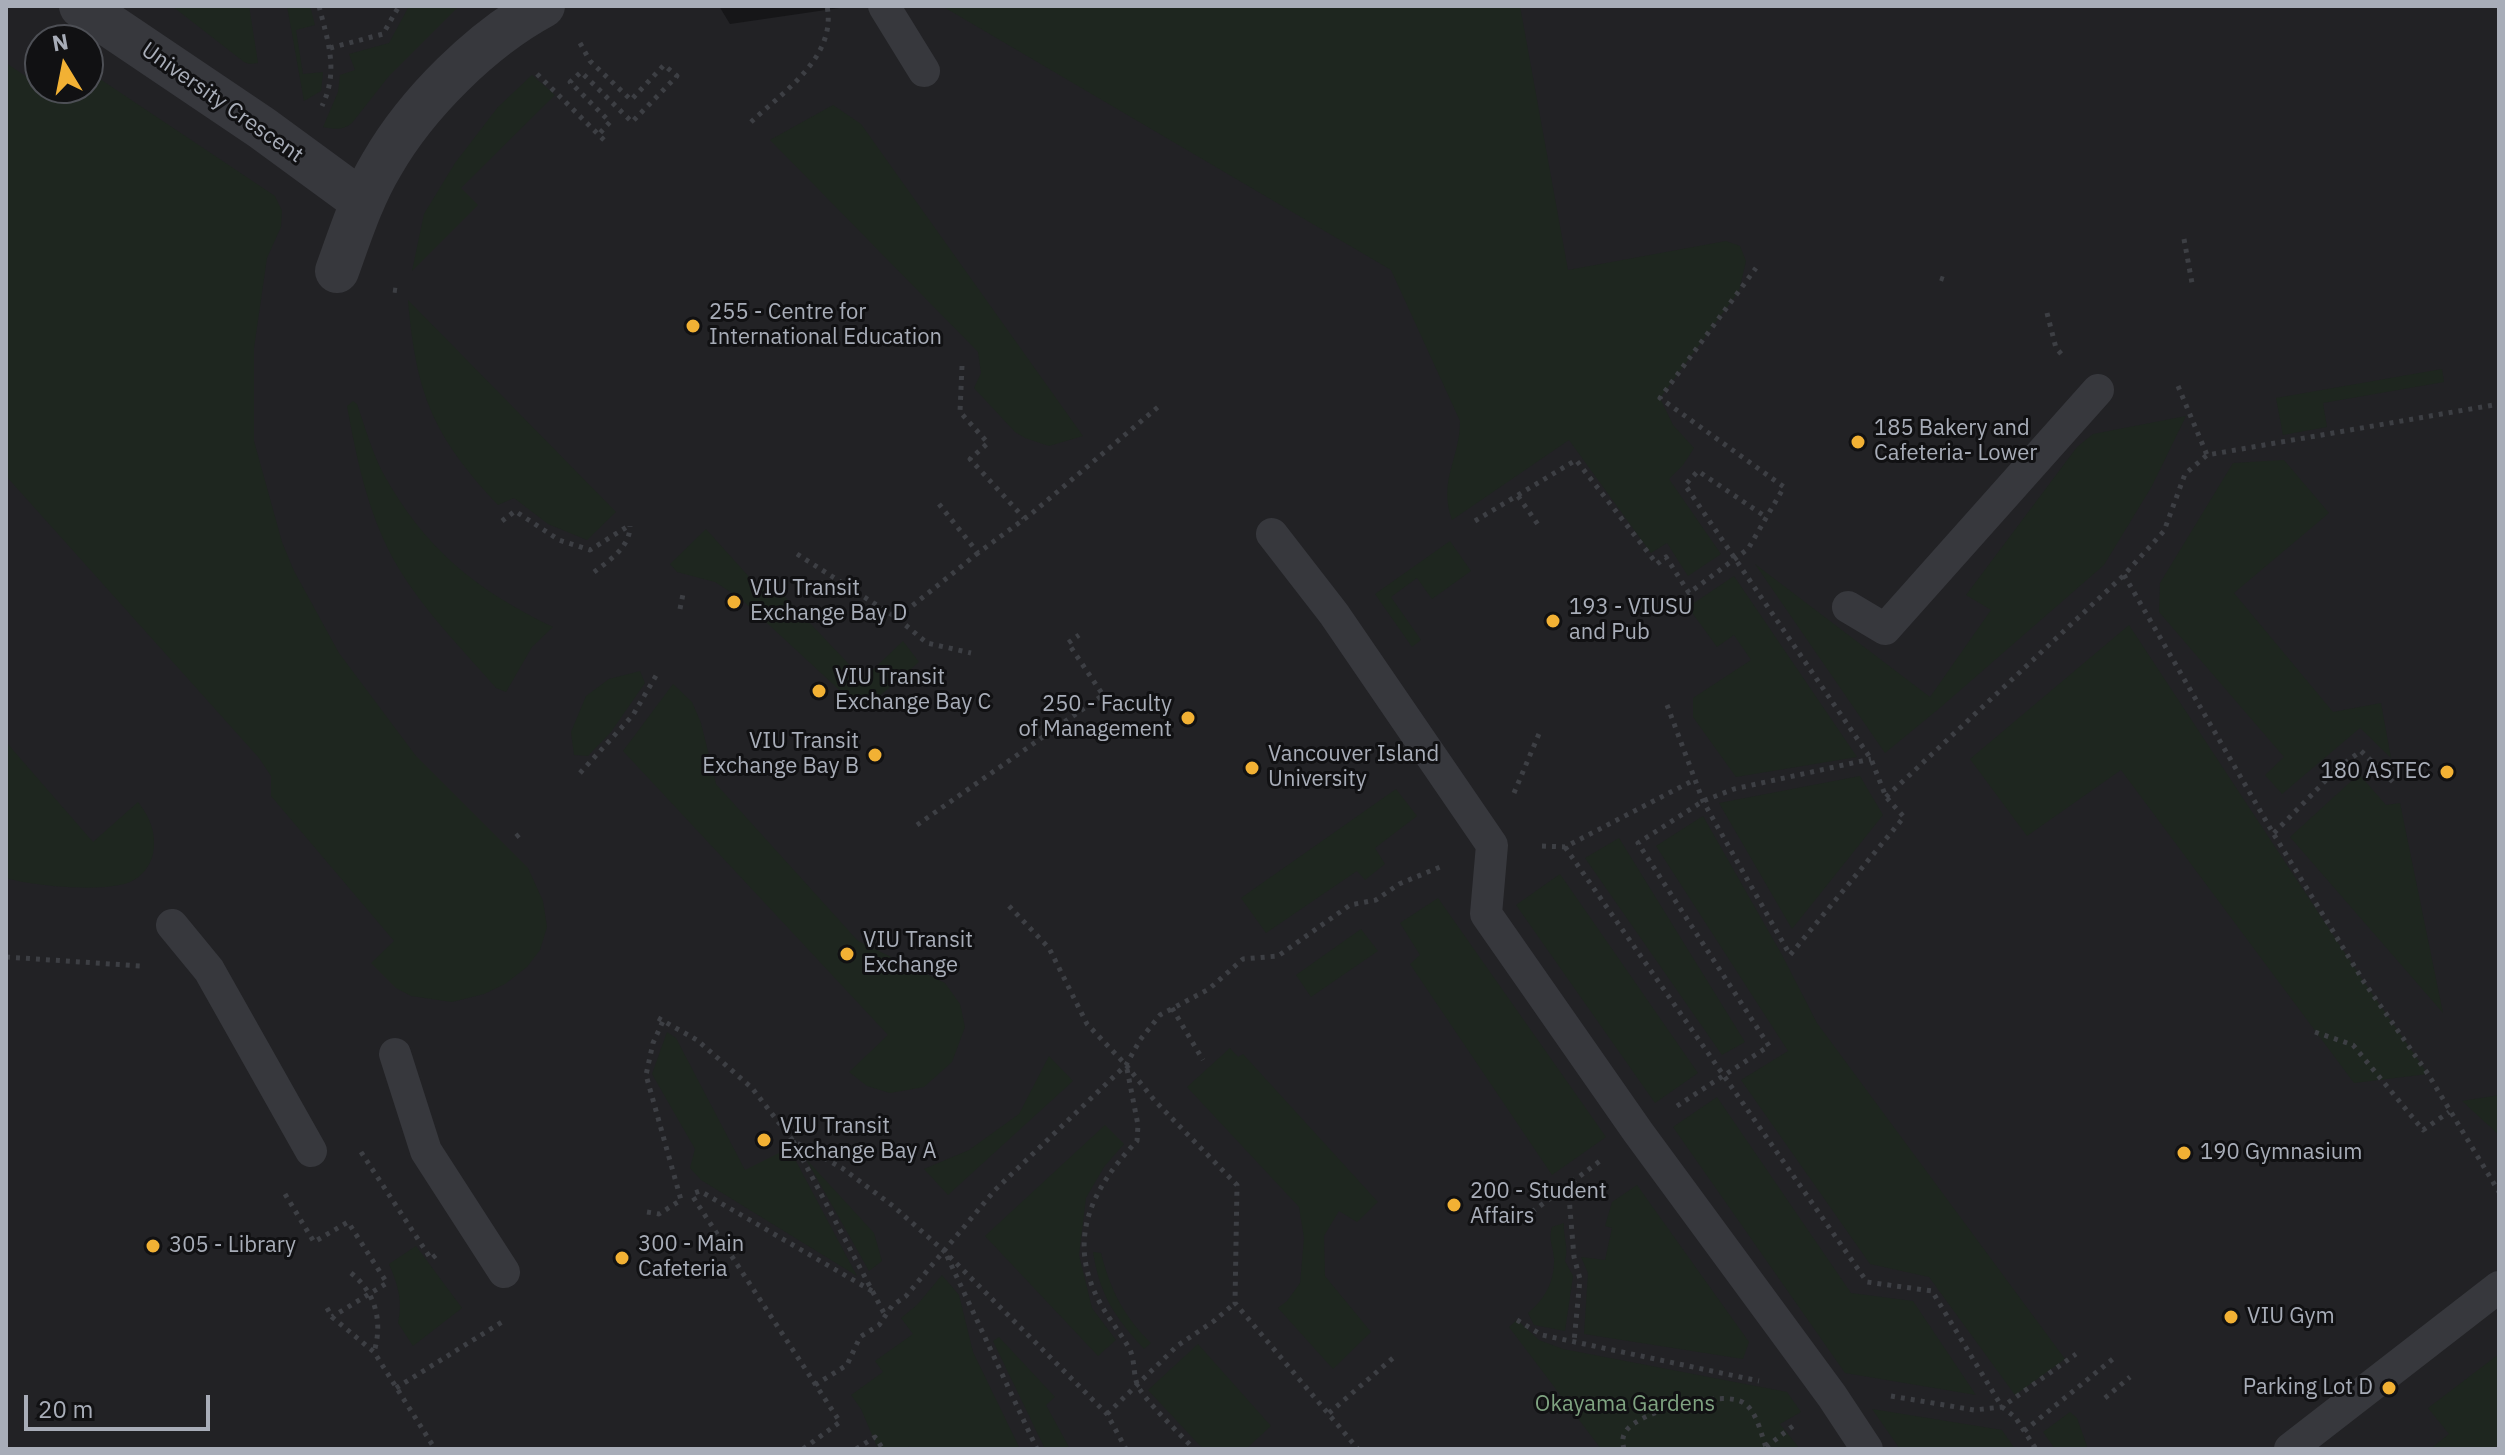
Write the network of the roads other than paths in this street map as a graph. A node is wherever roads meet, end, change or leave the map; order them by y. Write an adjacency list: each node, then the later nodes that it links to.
1 (81, 6): 5 (street, University Crescent)
2 (543, 6): 5 (street)
3 (884, 6): 4 (lane)
4 (924, 71)
5 (363, 202): 6 (street)
6 (337, 271)
7 (2098, 390): 9 (lane)
8 (1272, 534): 15 (lane)
9 (1848, 607)
10 (172, 925): 12 (lane)
11 (395, 1054): 13 (lane)
12 (311, 1151)
13 (504, 1272)
14 (2499, 1287): 16 (lane)
15 (1867, 1449)
16 (2290, 1449)

